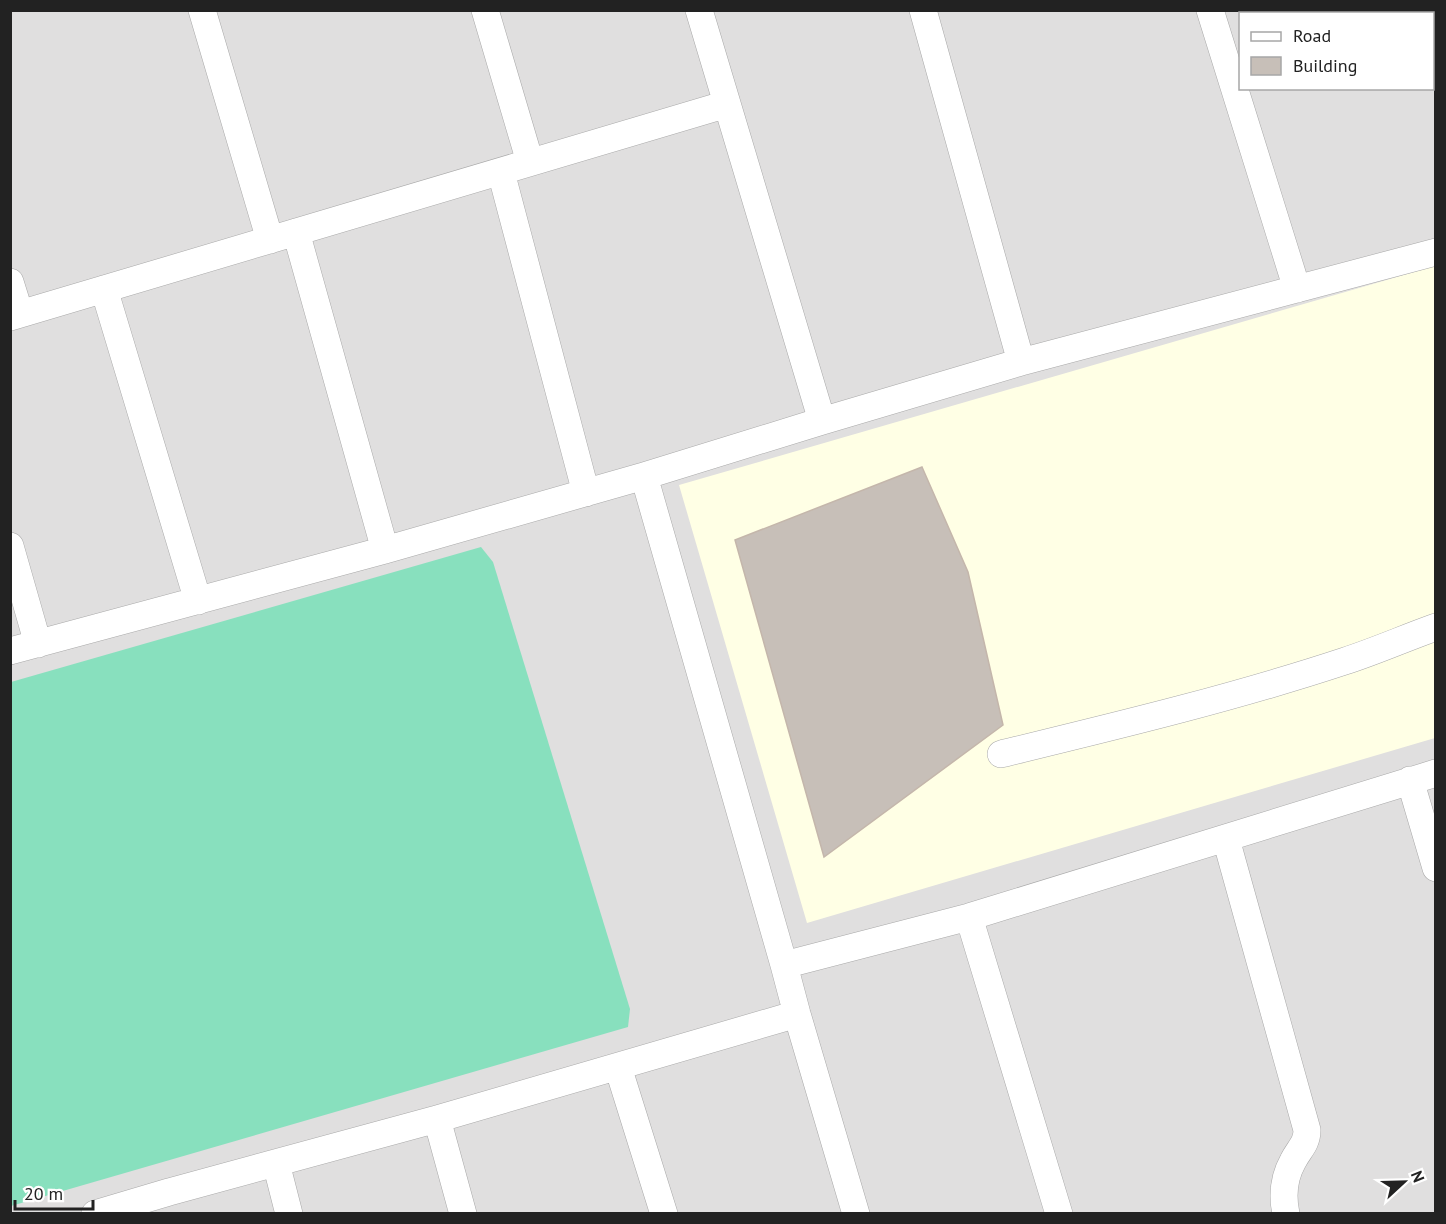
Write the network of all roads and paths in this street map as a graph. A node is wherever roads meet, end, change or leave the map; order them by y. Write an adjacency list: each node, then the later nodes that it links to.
1 (202, 10): 10 (street)
2 (485, 10): 7 (street)
3 (699, 10): 6 (street)
4 (923, 10): 16 (street)
5 (1210, 10): 14 (street)
6 (727, 104): 7 (street); 17 (street)
7 (530, 162): 8 (street)
8 (501, 172): 9 (street); 19 (street)
9 (296, 232): 10 (street); 21 (street)
10 (270, 240): 13 (street)
11 (1436, 252): 14 (street)
12 (10, 282): 15 (street)
13 (104, 289): 15 (street); 22 (street)
14 (1297, 289): 16 (street)
15 (15, 316)
16 (1021, 362): 17 (street)
17 (822, 421): 18 (street)
18 (644, 476): 19 (street); 31 (street)
19 (586, 493): 21 (street)
20 (10, 546): 24 (street)
21 (385, 550): 22 (street)
22 (198, 601): 24 (street)
23 (1436, 627): 26 (street)
24 (38, 644): 25 (street)
25 (10, 651)
26 (1001, 753)
27 (1423, 777): 28 (street); 29 (street)
28 (1226, 839): 30 (street); 42 (street)
29 (1436, 868)
30 (969, 918): 31 (street); 37 (street)
31 (784, 965): 32 (street)
32 (797, 1014): 33 (street); 36 (street)
33 (618, 1067): 34 (street); 41 (street)
34 (437, 1119): 35 (street); 40 (street)
35 (276, 1163): 38 (street); 39 (street)
36 (854, 1213)
37 (1057, 1213)
38 (95, 1214)
39 (289, 1214)
40 (463, 1214)
41 (664, 1214)
42 (1286, 1214)

